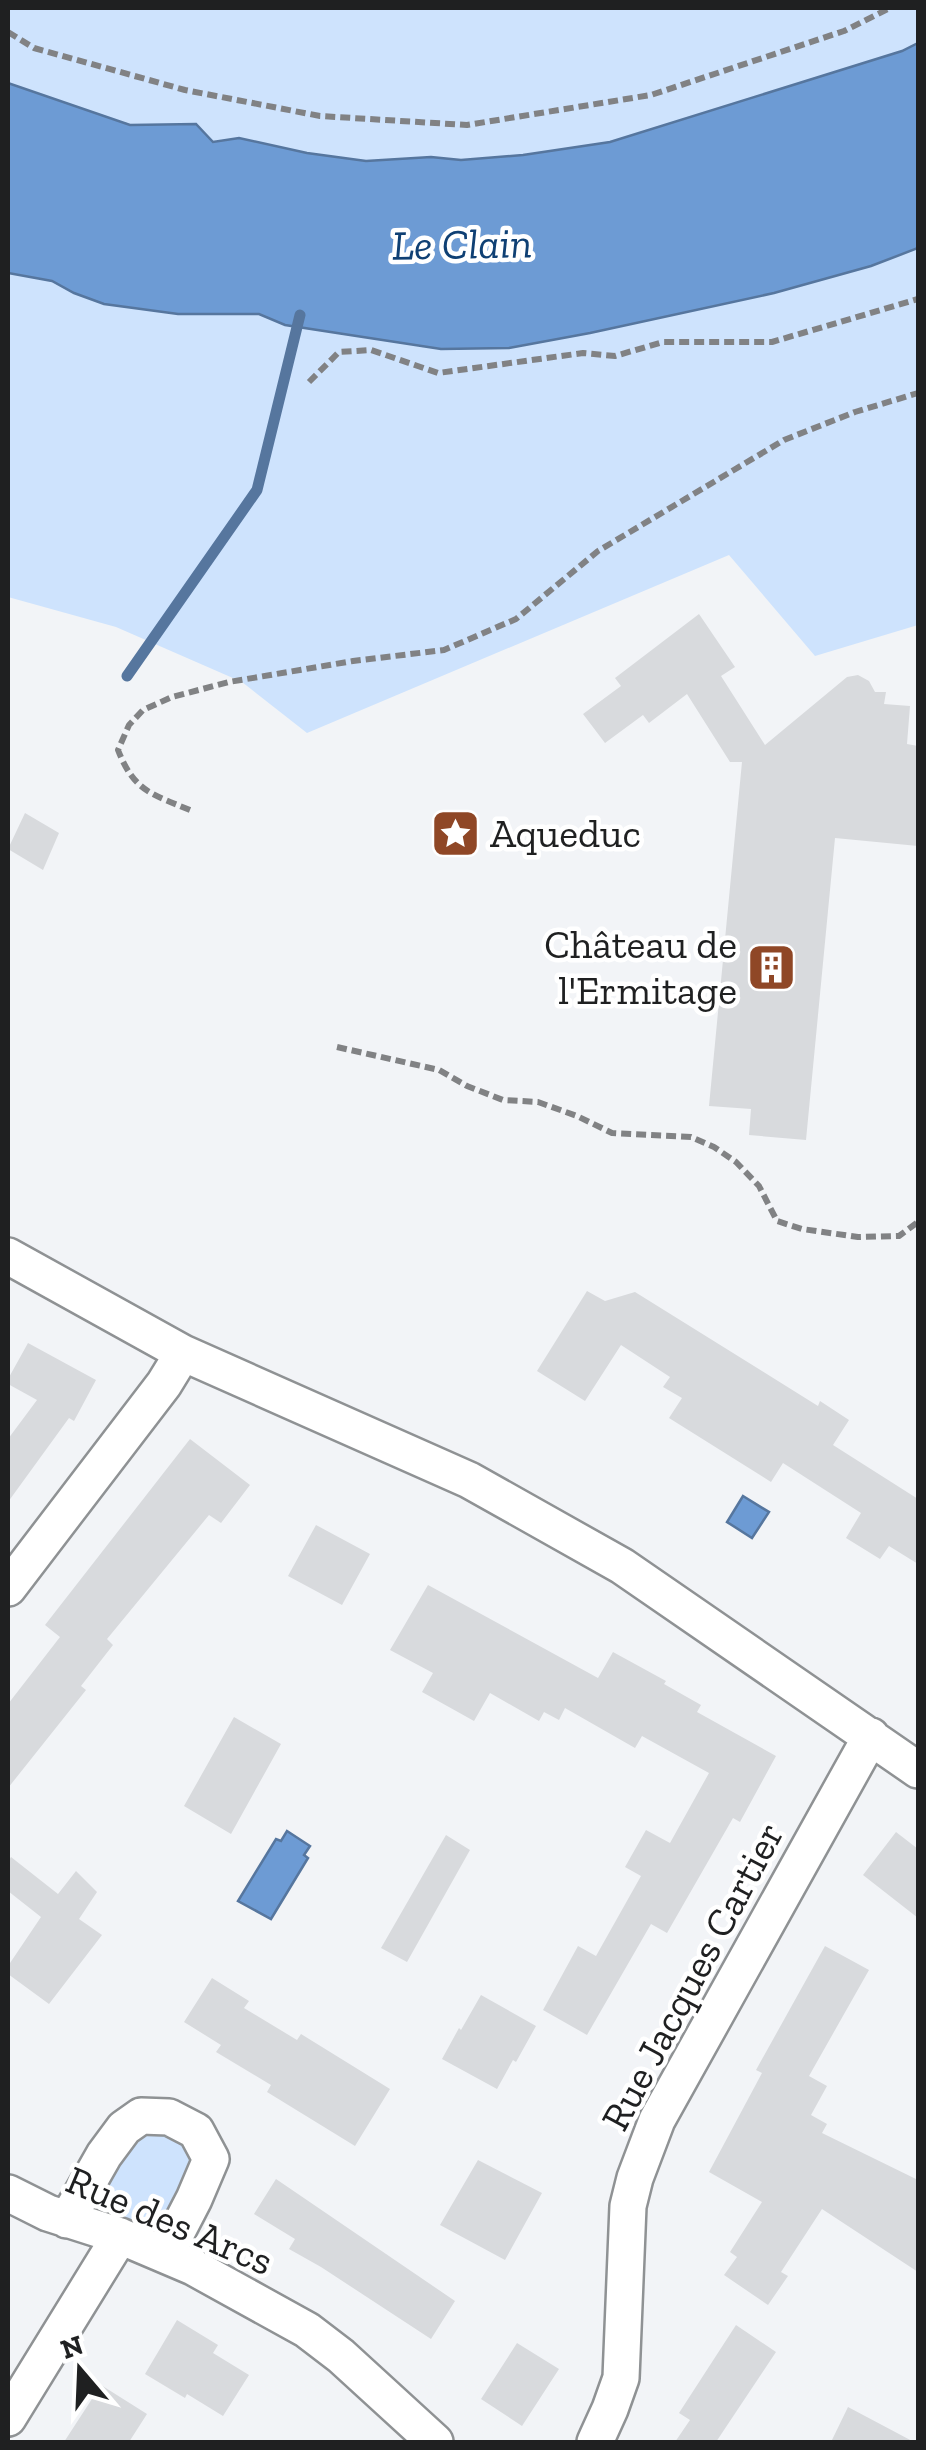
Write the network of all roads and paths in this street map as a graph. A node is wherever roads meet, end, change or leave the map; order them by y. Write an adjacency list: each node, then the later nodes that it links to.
1 (890, 8): 2 (path)
2 (8, 32)
3 (918, 300): 4 (path)
4 (309, 382)
5 (918, 393): 6 (path)
6 (190, 810)
7 (336, 1047): 8 (path)
8 (918, 1222)
9 (8, 1256): 10 (street)
10 (183, 1353): 11 (street); 12 (street)
11 (8, 1588)
12 (871, 1736): 13 (street); 20 (street, Rue Jacques Cartier)
13 (918, 1770)
14 (8, 2193): 15 (street, Rue des Arcs)
15 (67, 2220): 16 (street, Rue des Arcs); 17 (street)
16 (120, 2236): 17 (street, Rue des Arcs); 18 (street)
17 (165, 2255): 19 (street, Rue des Arcs)
18 (8, 2418)
19 (435, 2442)
20 (595, 2442)

